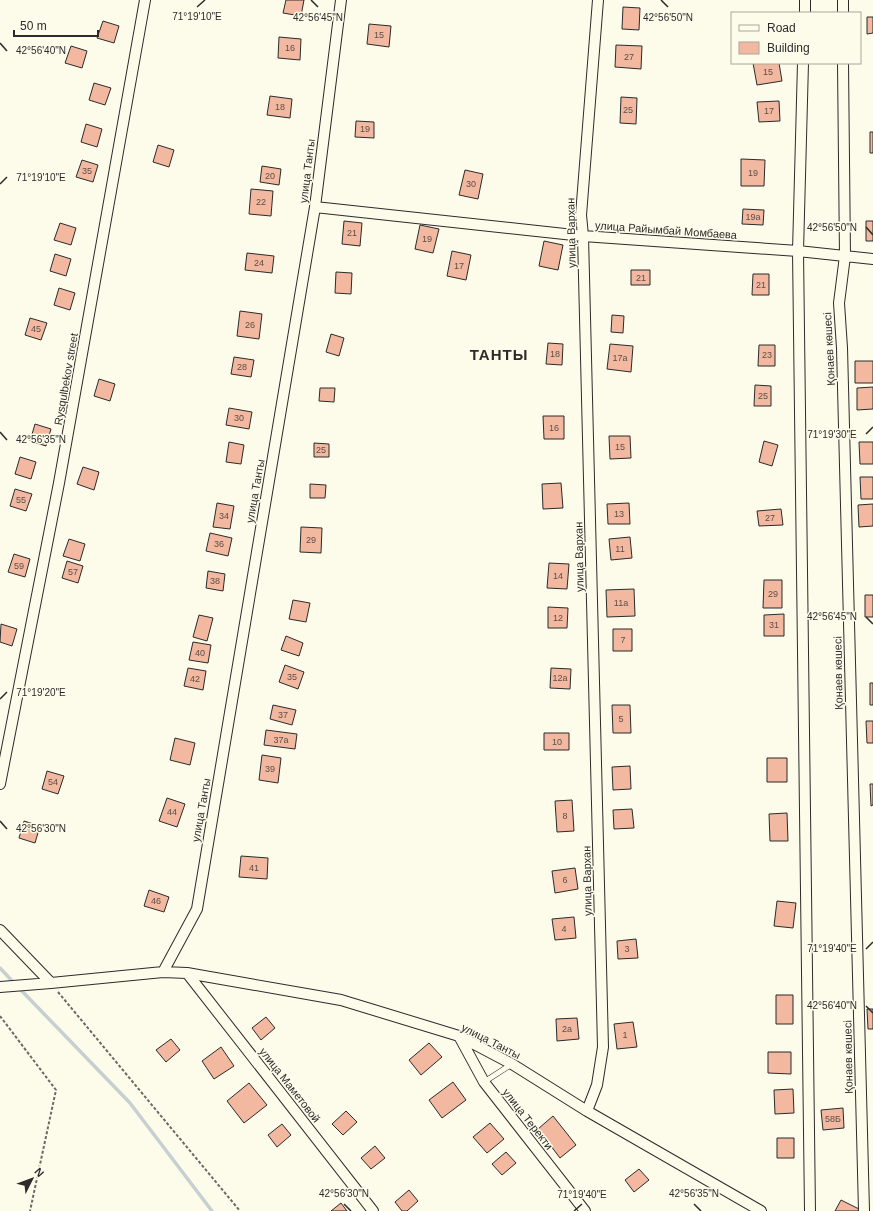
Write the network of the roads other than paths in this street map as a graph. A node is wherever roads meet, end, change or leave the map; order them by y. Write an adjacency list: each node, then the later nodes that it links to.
1 (145, 0): 15 (street, Rysqulbekov street)
2 (341, 0): 10 (street, улица Танты)
3 (598, 0): 11 (street, улица Вархан)
4 (805, 0): 6 (street)
5 (843, 0): 7 (street)
6 (805, 12)
7 (843, 12)
8 (803, 64): 12 (street)
9 (844, 64): 13 (street, Қонаев көшесі)
10 (315, 206): 11 (street, улица Райымбай Момбаева); 17 (street, улица Танты)
11 (583, 236): 12 (street, улица Райымбай Момбаева); 24 (street, улица Вархан)
12 (798, 251): 13 (street, улица Райымбай Момбаева); 28 (street)
13 (846, 256): 14 (street, улица Райымбай Момбаева); 29 (street, Қонаев көшесі)
14 (873, 259)
15 (0, 784)
16 (0, 930): 19 (street)
17 (163, 972): 18 (street, улица Танты); 19 (street)
18 (187, 973): 21 (street, улица Танты); 25 (street, улица Маметовой)
19 (51, 983): 20 (street)
20 (0, 987)
21 (459, 1036): 22 (street, улица Танты); 23 (street, улица Теректи)
22 (512, 1064): 23 (lane); 24 (street, улица Танты)
23 (484, 1082): 26 (street, улица Теректи)
24 (587, 1111): 27 (street, улица Танты)
25 (373, 1211)
26 (584, 1211)
27 (761, 1211)
28 (810, 1211)
29 (864, 1211)

